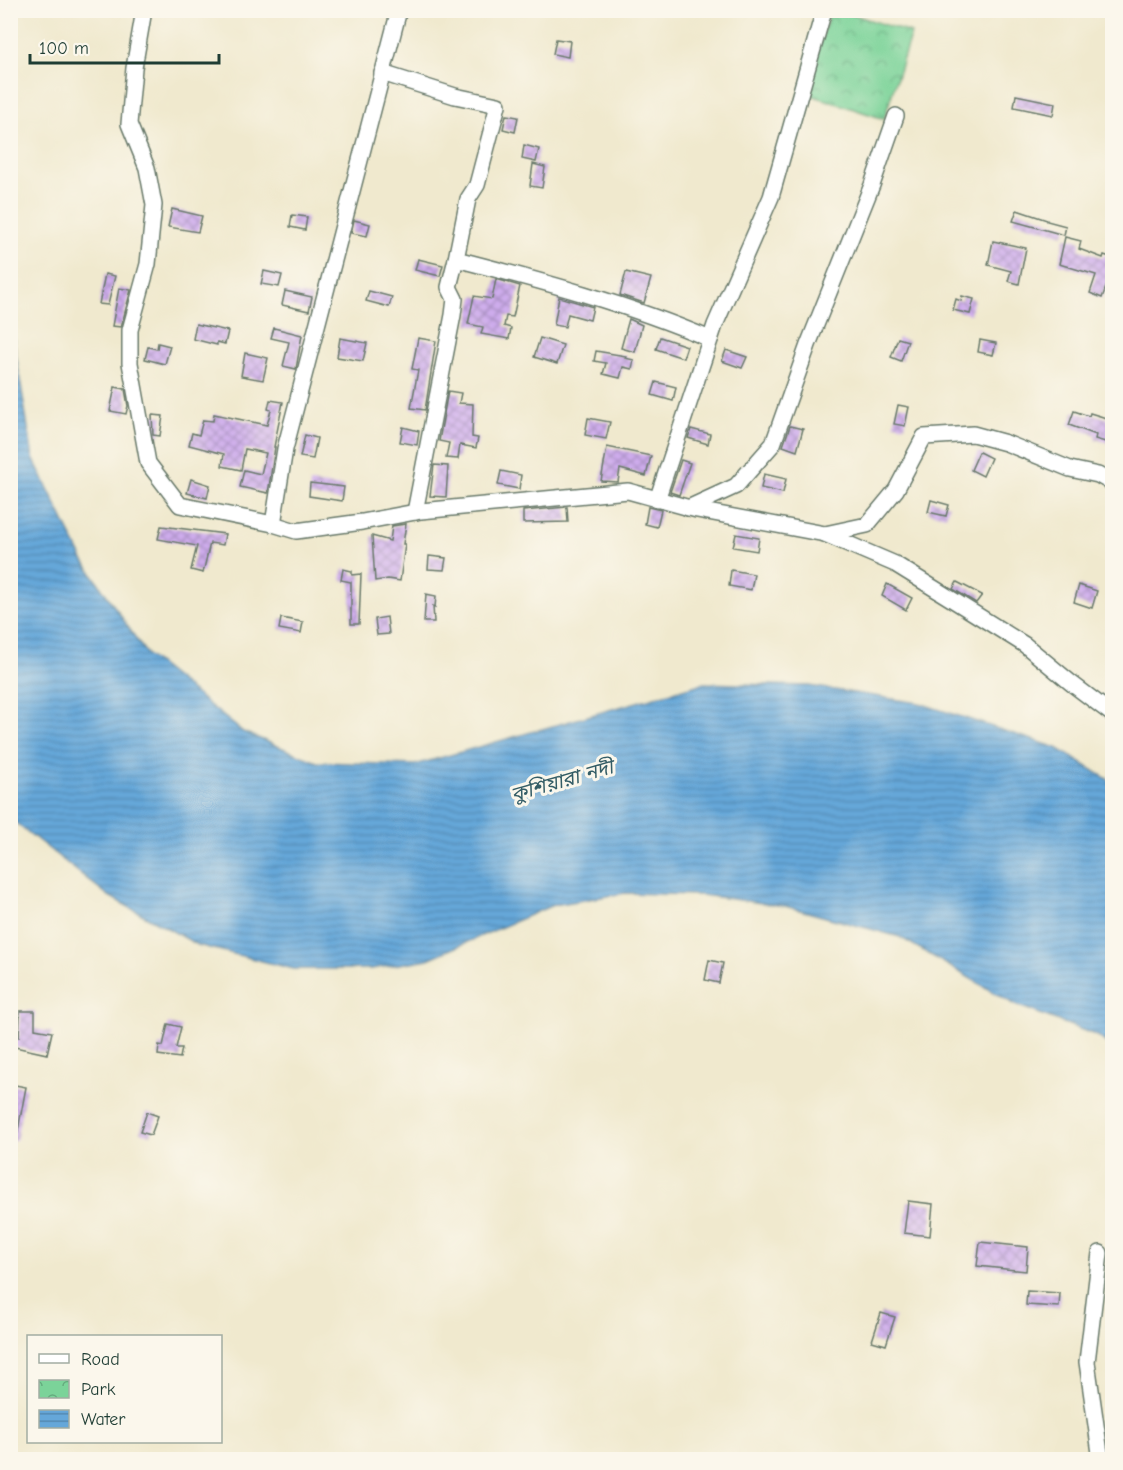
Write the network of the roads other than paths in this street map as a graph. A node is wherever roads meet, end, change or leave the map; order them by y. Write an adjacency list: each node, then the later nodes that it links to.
1 (144, 10): 12 (street)
2 (399, 10): 4 (street)
3 (824, 10): 7 (street)
4 (382, 73): 6 (street); 12 (street)
5 (896, 116): 10 (street)
6 (456, 259): 7 (street); 11 (street)
7 (710, 339): 9 (street)
8 (1113, 483): 13 (street)
9 (657, 500): 10 (street); 11 (street)
10 (688, 508): 13 (street)
11 (415, 512): 12 (street)
12 (273, 524)
13 (825, 534): 14 (street)
14 (1113, 714)
15 (1100, 1253): 16 (street)
16 (1101, 1460)

